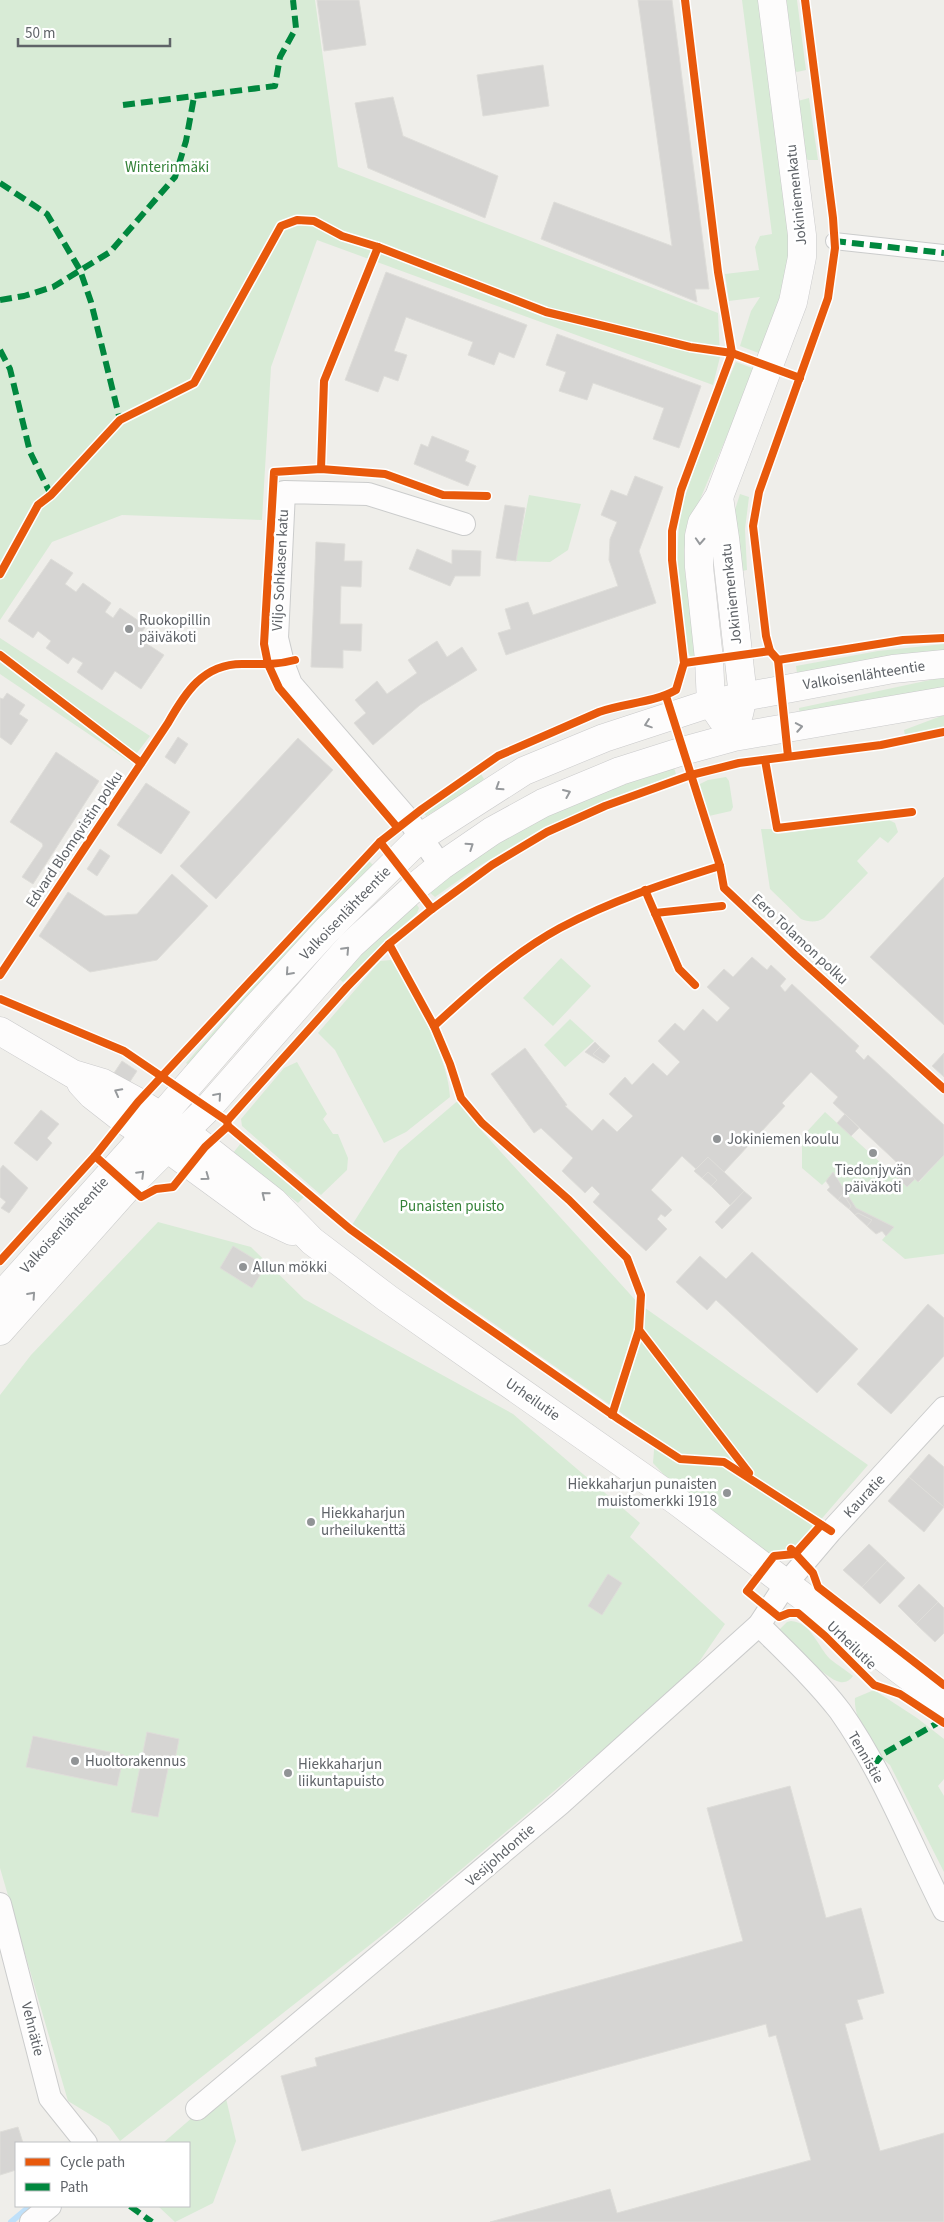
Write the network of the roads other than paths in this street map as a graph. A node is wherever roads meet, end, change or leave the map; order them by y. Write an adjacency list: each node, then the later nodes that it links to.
1 (772, 0): 4 (main road, Jokiniemenkatu)
2 (834, 240): 3 (street)
3 (944, 253)
4 (719, 498): 7 (main road, Jokiniemenkatu); 9 (main road, Jokiniemenkatu, one-way to 9)
5 (464, 524): 11 (street, Viljo Sohkasen katu)
6 (944, 664): 7 (main road, Valkoisenlähteentie)
7 (743, 696): 9 (main road, Valkoisenlähteentie); 10 (main road, Jokiniemenkatu)
8 (944, 701): 10 (main road, Valkoisenlähteentie, one-way to 8)
9 (711, 703): 10 (main road); 11 (main road, Valkoisenlähteentie, one-way to 11)
10 (734, 737): 12 (main road, Valkoisenlähteentie, one-way to 10)
11 (421, 837): 12 (street, Viljo Sohkasen katu); 14 (main road, Valkoisenlähteentie, one-way to 14)
12 (441, 866): 14 (main road, Valkoisenlähteentie, one-way to 12)
13 (0, 1031): 14 (main road, Urheilutie)
14 (164, 1132): 15 (main road, Valkoisenlähteentie); 16 (main road, Valkoisenlähteentie, one-way to 14); 18 (main road, Urheilutie)
15 (0, 1296)
16 (0, 1331)
17 (944, 1408): 18 (street, Kauratie)
18 (786, 1584): 19 (street, Vesijohdontie); 20 (main road, Urheilutie)
19 (759, 1625): 22 (street, Tennistie); 23 (street, Vesijohdontie)
20 (944, 1703)
21 (0, 1904): 24 (street, Vehnätie)
22 (944, 1910)
23 (197, 2109)
24 (85, 2142)
25 (49, 2207): 26 (street)
26 (32, 2222)

